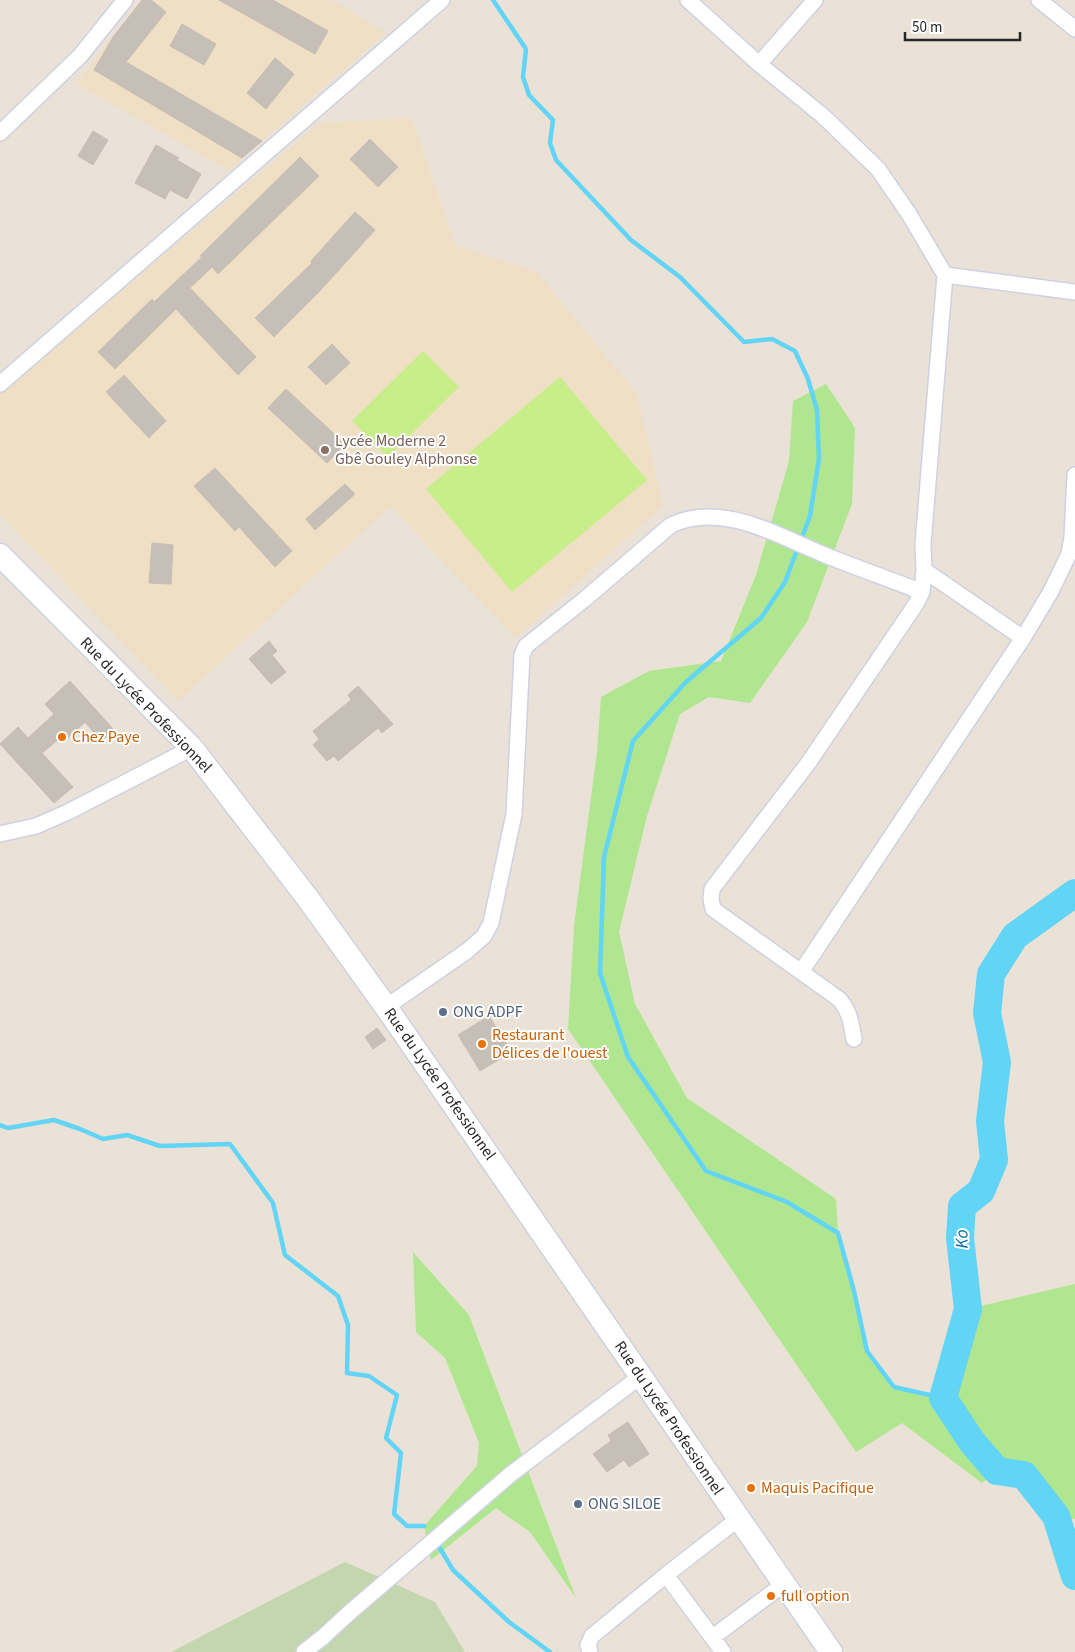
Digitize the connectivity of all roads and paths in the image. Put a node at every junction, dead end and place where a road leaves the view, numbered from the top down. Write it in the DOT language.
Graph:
graph roads {
  1 [pos="125,0"];
  2 [pos="442,0"];
  3 [pos="688,0"];
  4 [pos="815,0"];
  5 [pos="1039,0"];
  6 [pos="1075,29"];
  7 [pos="759,64"];
  8 [pos="0,133"];
  9 [pos="945,275"];
  10 [pos="1075,292"];
  11 [pos="0,384"];
  12 [pos="1075,475"];
  13 [pos="0,555"];
  14 [pos="924,570"];
  15 [pos="922,592"];
  16 [pos="1023,638"];
  17 [pos="192,748"];
  18 [pos="0,834"];
  19 [pos="801,972"];
  20 [pos="386,1007"];
  21 [pos="854,1039"];
  22 [pos="641,1376"];
  23 [pos="738,1519"];
  24 [pos="666,1575"];
  25 [pos="784,1584"];
  26 [pos="713,1637"];
  27 [pos="304,1652"];
  28 [pos="590,1652"];
  29 [pos="723,1652"];
  30 [pos="831,1652"];
  1 -- 8 [label="street"];
  2 -- 11 [label="street"];
  3 -- 7 [label="street"];
  4 -- 7 [label="street"];
  5 -- 6 [label="street"];
  7 -- 9 [label="street"];
  9 -- 10 [label="street"];
  9 -- 14 [label="street"];
  12 -- 16 [label="street"];
  13 -- 17 [label="main road, Rue du Lycée Professionnel"];
  14 -- 15 [label="street"];
  14 -- 16 [label="street"];
  15 -- 19 [label="street"];
  15 -- 20 [label="street"];
  16 -- 19 [label="street"];
  17 -- 18 [label="street"];
  17 -- 20 [label="main road, Rue du Lycée Professionnel"];
  19 -- 21 [label="street"];
  20 -- 22 [label="main road, Rue du Lycée Professionnel"];
  22 -- 23 [label="main road, Rue du Lycée Professionnel"];
  22 -- 27 [label="street"];
  23 -- 24 [label="street"];
  23 -- 25 [label="main road, Rue du Lycée Professionnel"];
  24 -- 26 [label="street"];
  24 -- 28 [label="street"];
  25 -- 26 [label="street"];
  25 -- 30 [label="main road, Rue du Lycée Professionnel"];
  26 -- 29 [label="street"];
}
